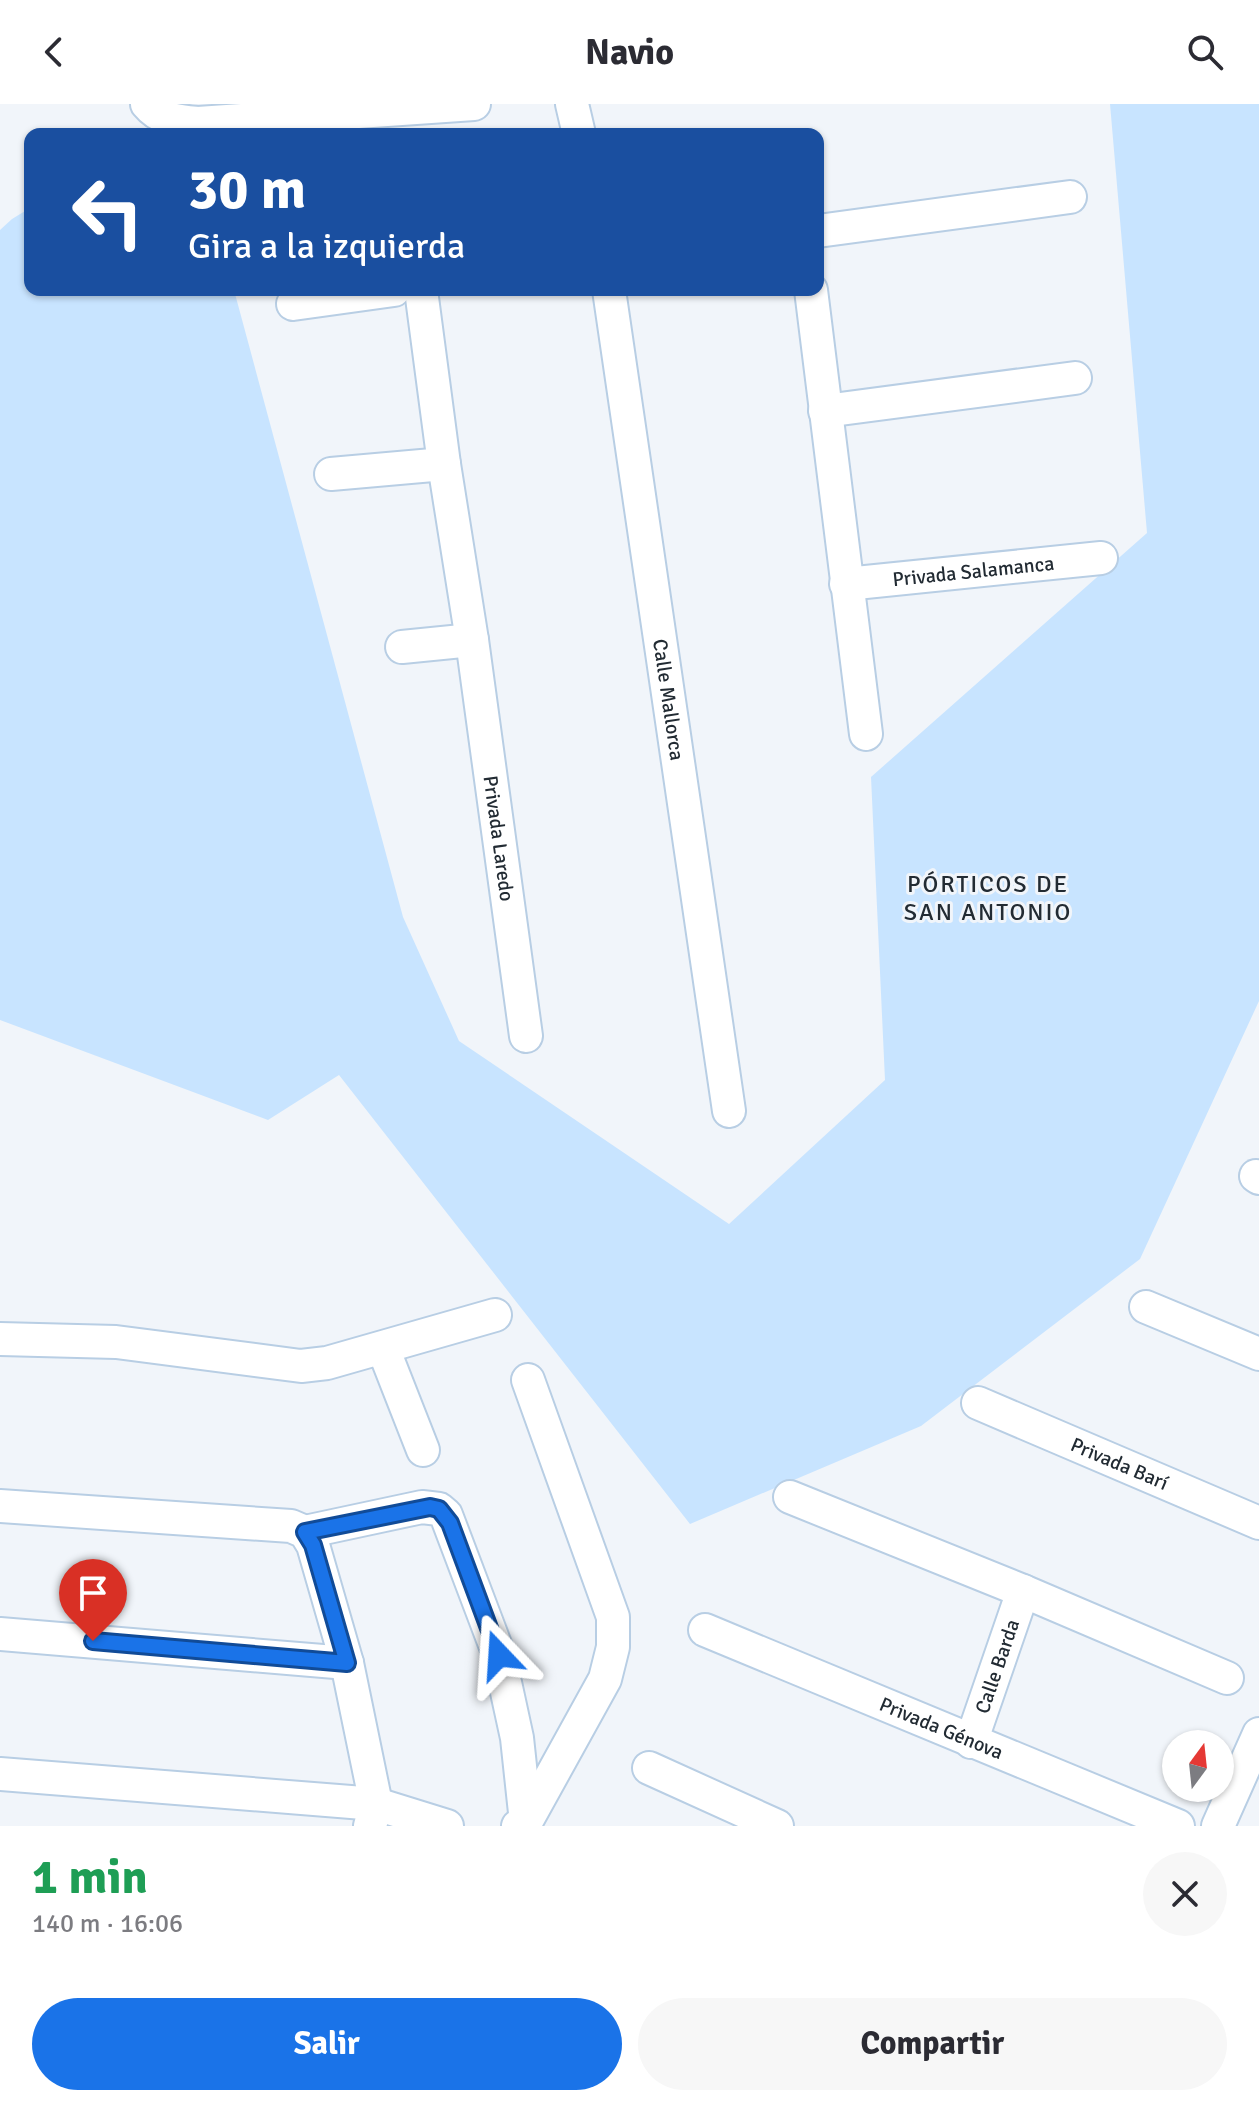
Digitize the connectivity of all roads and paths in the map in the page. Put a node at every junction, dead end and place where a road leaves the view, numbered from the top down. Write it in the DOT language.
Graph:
graph roads {
  1 [pos="147,104"];
  2 [pos="474,104"];
  3 [pos="572,104"];
  4 [pos="578,128"];
  5 [pos="1070,197"];
  6 [pos="824,230"];
  7 [pos="351,296"];
  8 [pos="422,296"];
  9 [pos="610,296"];
  10 [pos="812,296"];
  11 [pos="293,304"];
  12 [pos="1075,378"];
  13 [pos="825,411"];
  14 [pos="444,464"];
  15 [pos="331,474"];
  16 [pos="1101,558"];
  17 [pos="846,584"];
  18 [pos="472,640"];
  19 [pos="402,647"];
  20 [pos="866,734"];
  21 [pos="526,1036"];
  22 [pos="729,1111"];
  23 [pos="1146,1307"];
  24 [pos="495,1315"];
  25 [pos="0,1339"];
  26 [pos="383,1348"];
  27 [pos="1259,1354"];
  28 [pos="528,1380"];
  29 [pos="978,1403"];
  30 [pos="423,1450"];
  31 [pos="790,1497"];
  32 [pos="0,1506"];
  33 [pos="1259,1523"];
  34 [pos="305,1532"];
  35 [pos="1023,1591"];
  36 [pos="705,1630"];
  37 [pos="0,1634"];
  38 [pos="347,1663"];
  39 [pos="1227,1678"];
  40 [pos="1259,1734"];
  41 [pos="971,1742"];
  42 [pos="649,1768"];
  43 [pos="0,1774"];
  44 [pos="373,1815"];
  45 [pos="522,1824"];
  46 [pos="447,1826"];
  47 [pos="777,1826"];
  48 [pos="1178,1826"];
  49 [pos="1218,1826"];
  1 -- 2 [label="street"];
  3 -- 4 [label="street"];
  5 -- 6 [label="street"];
  7 -- 11 [label="street"];
  8 -- 14 [label="street, Privada Laredo"];
  9 -- 22 [label="street, Calle Mallorca"];
  10 -- 13 [label="street"];
  12 -- 13 [label="street"];
  13 -- 17 [label="street"];
  14 -- 15 [label="street"];
  14 -- 18 [label="street, Privada Laredo"];
  16 -- 17 [label="street, Privada Salamanca"];
  17 -- 20 [label="street"];
  18 -- 19 [label="street"];
  18 -- 21 [label="street, Privada Laredo"];
  23 -- 27 [label="street"];
  24 -- 26 [label="street"];
  25 -- 26 [label="street"];
  26 -- 30 [label="street"];
  28 -- 45 [label="street"];
  29 -- 33 [label="street, Privada Barí"];
  31 -- 35 [label="street"];
  32 -- 34 [label="street"];
  34 -- 38 [label="street"];
  34 -- 45 [label="street"];
  35 -- 39 [label="street"];
  35 -- 41 [label="street, Calle Barda"];
  36 -- 41 [label="street, Privada Génova"];
  37 -- 38 [label="street"];
  38 -- 44 [label="street"];
  40 -- 49 [label="street"];
  41 -- 48 [label="street, Privada Génova"];
  42 -- 47 [label="street"];
  43 -- 44 [label="street"];
  44 -- 46 [label="street"];
}
